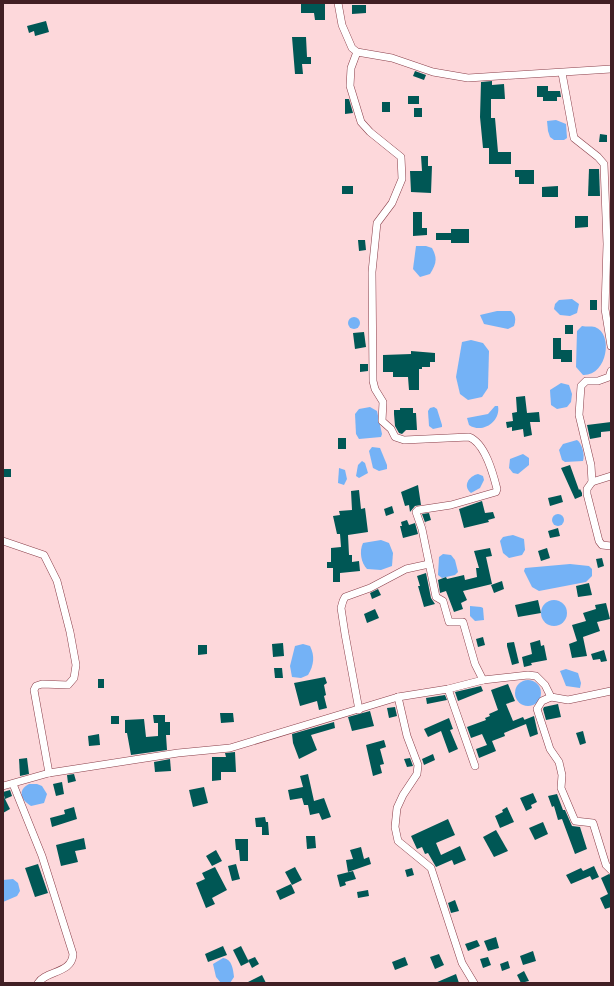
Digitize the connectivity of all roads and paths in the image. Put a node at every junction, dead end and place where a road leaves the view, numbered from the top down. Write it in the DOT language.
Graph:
graph roads {
  1 [pos="338,3"];
  2 [pos="357,52"];
  3 [pos="611,69"];
  4 [pos="562,73"];
  5 [pos="611,346"];
  6 [pos="611,371"];
  7 [pos="611,476"];
  8 [pos="592,482"];
  9 [pos="3,541"];
  10 [pos="611,546"];
  11 [pos="429,564"];
  12 [pos="483,680"];
  13 [pos="448,689"];
  14 [pos="611,690"];
  15 [pos="398,697"];
  16 [pos="550,697"];
  17 [pos="359,710"];
  18 [pos="475,766"];
  19 [pos="49,773"];
  20 [pos="13,784"];
  21 [pos="3,786"];
  22 [pos="611,870"];
  23 [pos="38,983"];
  24 [pos="474,983"];
  1 -- 2 [label="street"];
  2 -- 4 [label="street"];
  2 -- 11 [label="street"];
  3 -- 4 [label="street"];
  4 -- 5 [label="street"];
  6 -- 8 [label="street"];
  7 -- 8 [label="street"];
  8 -- 10 [label="street"];
  9 -- 19 [label="street"];
  11 -- 12 [label="street"];
  11 -- 17 [label="street"];
  12 -- 13 [label="street"];
  12 -- 16 [label="street"];
  13 -- 15 [label="street"];
  13 -- 18 [label="street"];
  14 -- 16 [label="street"];
  15 -- 17 [label="street"];
  15 -- 24 [label="street"];
  16 -- 22 [label="street"];
  17 -- 19 [label="street"];
  19 -- 20 [label="street"];
  20 -- 21 [label="street"];
  20 -- 23 [label="street"];
}
